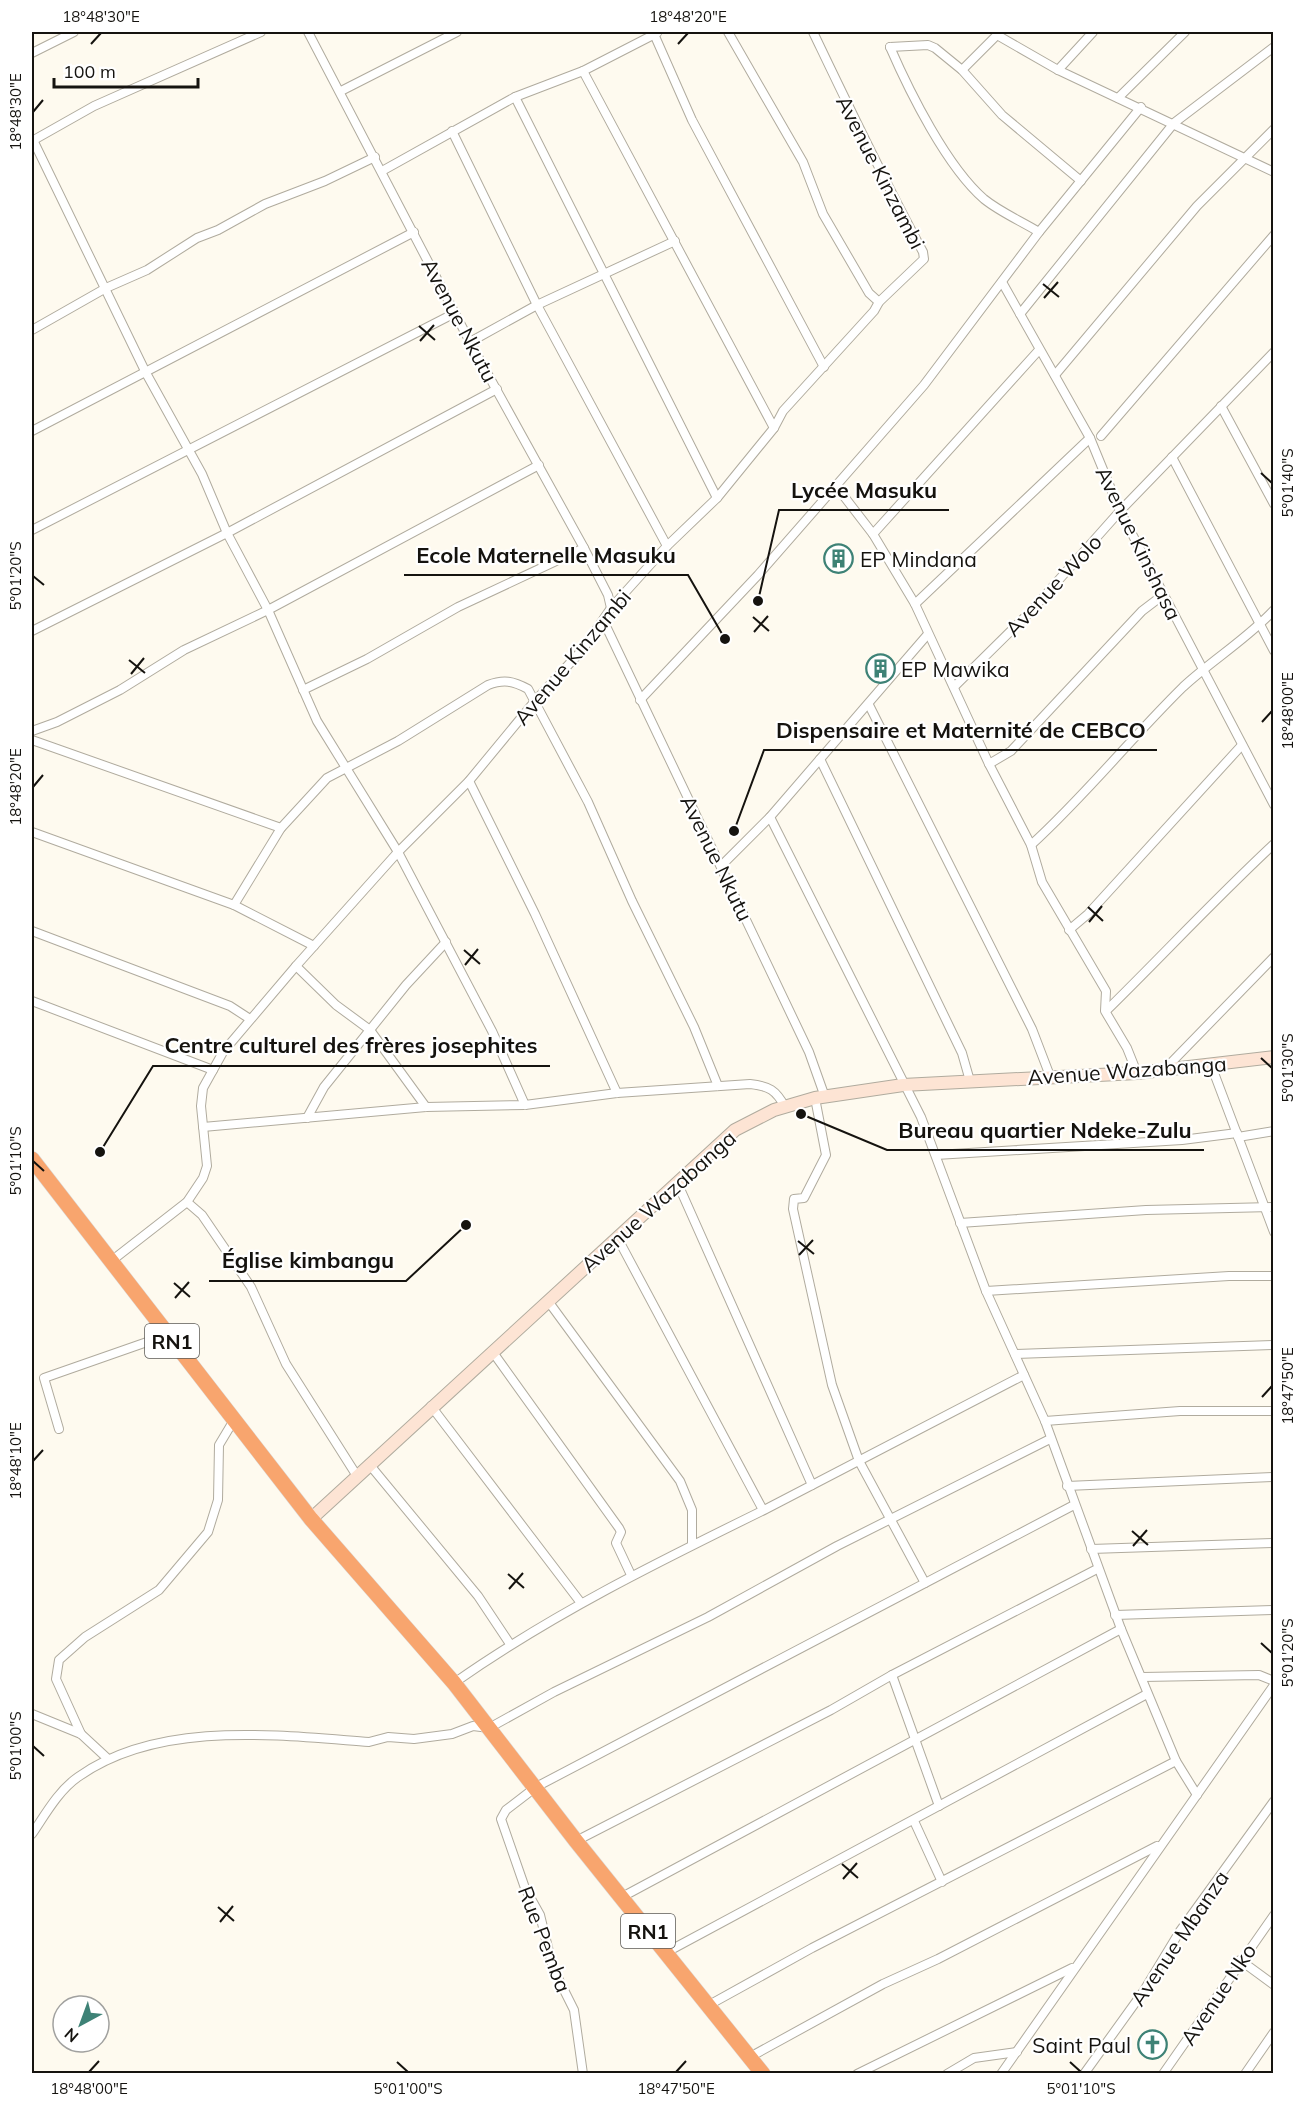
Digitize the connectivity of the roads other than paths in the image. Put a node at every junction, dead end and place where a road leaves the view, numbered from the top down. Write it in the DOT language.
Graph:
graph roads {
  1 [pos="74,32"];
  2 [pos="261,32"];
  3 [pos="308,32"];
  4 [pos="457,32"];
  5 [pos="728,32"];
  6 [pos="813,32"];
  7 [pos="1093,32"];
  8 [pos="1185,32"];
  9 [pos="656,33"];
  10 [pos="999,33"];
  11 [pos="1274,48"];
  12 [pos="32,53"];
  13 [pos="962,70"];
  14 [pos="1058,70"];
  15 [pos="583,71"];
  16 [pos="342,91"];
  17 [pos="515,97"];
  18 [pos="1118,98"];
  19 [pos="1141,107"];
  20 [pos="1174,123"];
  21 [pos="1274,129"];
  22 [pos="452,130"];
  23 [pos="32,141"];
  24 [pos="1244,156"];
  25 [pos="375,157"];
  26 [pos="382,171"];
  27 [pos="1274,172"];
  28 [pos="1081,181"];
  29 [pos="414,232"];
  30 [pos="1039,232"];
  31 [pos="1274,235"];
  32 [pos="675,241"];
  33 [pos="606,275"];
  34 [pos="1002,282"];
  35 [pos="106,288"];
  36 [pos="879,302"];
  37 [pos="537,305"];
  38 [pos="455,313"];
  39 [pos="1020,314"];
  40 [pos="32,330"];
  41 [pos="470,342"];
  42 [pos="1039,350"];
  43 [pos="1273,355"];
  44 [pos="824,366"];
  45 [pos="146,373"];
  46 [pos="1056,375"];
  47 [pos="497,389"];
  48 [pos="1221,406"];
  49 [pos="774,429"];
  50 [pos="32,431"];
  51 [pos="1101,436"];
  52 [pos="1090,438"];
  53 [pos="189,452"];
  54 [pos="1172,457"];
  55 [pos="539,465"];
  56 [pos="836,486"];
  57 [pos="717,498"];
  58 [pos="1274,504"];
  59 [pos="1120,512"];
  60 [pos="32,530"];
  61 [pos="227,533"];
  62 [pos="873,534"];
  63 [pos="667,546"];
  64 [pos="584,548"];
  65 [pos="1163,595"];
  66 [pos="915,604"];
  67 [pos="611,608"];
  68 [pos="268,610"];
  69 [pos="1274,610"];
  70 [pos="604,622"];
  71 [pos="1260,624"];
  72 [pos="32,631"];
  73 [pos="928,634"];
  74 [pos="1274,651"];
  75 [pos="1205,670"];
  76 [pos="954,687"];
  77 [pos="303,690"];
  78 [pos="640,700"];
  79 [pos="535,701"];
  80 [pos="868,705"];
  81 [pos="32,731"];
  82 [pos="32,740"];
  83 [pos="1242,745"];
  84 [pos="820,759"];
  85 [pos="989,764"];
  86 [pos="348,767"];
  87 [pos="468,781"];
  88 [pos="1274,805"];
  89 [pos="770,817"];
  90 [pos="281,828"];
  91 [pos="32,832"];
  92 [pos="1274,844"];
  93 [pos="1031,845"];
  94 [pos="398,852"];
  95 [pos="722,865"];
  96 [pos="234,906"];
  97 [pos="32,930"];
  98 [pos="1070,930"];
  99 [pos="446,942"];
  100 [pos="314,946"];
  101 [pos="1274,957"];
  102 [pos="296,966"];
  103 [pos="32,1001"];
  104 [pos="1105,1011"];
  105 [pos="250,1019"];
  106 [pos="370,1030"];
  107 [pos="1274,1057"];
  108 [pos="1211,1065"];
  109 [pos="1165,1069"];
  110 [pos="213,1070"];
  111 [pos="1137,1073"];
  112 [pos="1050,1076"];
  113 [pos="970,1081"];
  114 [pos="903,1085"];
  115 [pos="718,1086"];
  116 [pos="617,1092"];
  117 [pos="820,1097"];
  118 [pos="525,1105"];
  119 [pos="426,1107"];
  120 [pos="785,1107"];
  121 [pos="307,1118"];
  122 [pos="203,1126"];
  123 [pos="1274,1131"];
  124 [pos="1237,1135"];
  125 [pos="936,1155"];
  126 [pos="32,1159"];
  127 [pos="677,1182"];
  128 [pos="187,1202"];
  129 [pos="1269,1206"];
  130 [pos="960,1222"];
  131 [pos="1274,1232"];
  132 [pos="617,1237"];
  133 [pos="110,1262"];
  134 [pos="1274,1276"];
  135 [pos="986,1291"];
  136 [pos="548,1301"];
  137 [pos="167,1335"];
  138 [pos="1274,1346"];
  139 [pos="492,1351"];
  140 [pos="1015,1354"];
  141 [pos="1024,1375"];
  142 [pos="431,1406"];
  143 [pos="1274,1411"];
  144 [pos="234,1420"];
  145 [pos="1045,1421"];
  146 [pos="59,1429"];
  147 [pos="1050,1439"];
  148 [pos="859,1461"];
  149 [pos="369,1464"];
  150 [pos="357,1476"];
  151 [pos="1274,1477"];
  152 [pos="812,1485"];
  153 [pos="1067,1486"];
  154 [pos="1074,1505"];
  155 [pos="763,1510"];
  156 [pos="311,1520"];
  157 [pos="889,1520"];
  158 [pos="692,1544"];
  159 [pos="1274,1544"];
  160 [pos="1090,1548"];
  161 [pos="1097,1569"];
  162 [pos="631,1575"];
  163 [pos="925,1583"];
  164 [pos="581,1603"];
  165 [pos="1274,1610"];
  166 [pos="1115,1615"];
  167 [pos="1121,1629"];
  168 [pos="510,1644"];
  169 [pos="892,1675"];
  170 [pos="1142,1677"];
  171 [pos="453,1683"];
  172 [pos="1274,1683"];
  173 [pos="1147,1694"];
  174 [pos="32,1714"];
  175 [pos="489,1728"];
  176 [pos="81,1734"];
  177 [pos="916,1742"];
  178 [pos="108,1759"];
  179 [pos="1176,1761"];
  180 [pos="536,1787"];
  181 [pos="1197,1795"];
  182 [pos="1274,1801"];
  183 [pos="939,1806"];
  184 [pos="914,1821"];
  185 [pos="32,1834"];
  186 [pos="576,1841"];
  187 [pos="1160,1845"];
  188 [pos="942,1882"];
  189 [pos="622,1897"];
  190 [pos="1274,1915"];
  191 [pos="665,1953"];
  192 [pos="1240,1960"];
  193 [pos="1074,1967"];
  194 [pos="1274,1984"];
  195 [pos="709,2005"];
  196 [pos="1274,2032"];
  197 [pos="1017,2052"];
  198 [pos="750,2057"];
  199 [pos="583,2073"];
  200 [pos="763,2073"];
  201 [pos="857,2073"];
  202 [pos="947,2073"];
  203 [pos="1001,2073"];
  204 [pos="1084,2073"];
  205 [pos="1163,2073"];
  206 [pos="1245,2073"];
  1 -- 12 [label="street"];
  2 -- 23 [label="street"];
  3 -- 16 [label="street, Avenue Nkutu"];
  4 -- 16 [label="street"];
  5 -- 36 [label="street"];
  6 -- 36 [label="street, Avenue Kinzambi"];
  7 -- 14 [label="street"];
  8 -- 18 [label="street"];
  9 -- 15 [label="street"];
  9 -- 44 [label="street"];
  10 -- 13 [label="street"];
  10 -- 14 [label="street"];
  11 -- 20 [label="street"];
  13 -- 28 [label="street"];
  13 -- 30 [label="street"];
  14 -- 18 [label="street"];
  15 -- 17 [label="street"];
  15 -- 32 [label="street"];
  16 -- 25 [label="street, Avenue Nkutu"];
  17 -- 22 [label="street"];
  17 -- 33 [label="street"];
  18 -- 19 [label="street"];
  19 -- 20 [label="street"];
  19 -- 28 [label="street"];
  20 -- 24 [label="street"];
  20 -- 39 [label="street"];
  21 -- 24 [label="street"];
  22 -- 26 [label="street"];
  22 -- 37 [label="street"];
  23 -- 35 [label="street"];
  24 -- 27 [label="street"];
  24 -- 46 [label="street"];
  25 -- 26 [label="street, Avenue Nkutu"];
  25 -- 35 [label="street"];
  26 -- 29 [label="street, Avenue Nkutu"];
  28 -- 30 [label="street"];
  29 -- 38 [label="street, Avenue Nkutu"];
  29 -- 45 [label="street"];
  30 -- 34 [label="street"];
  31 -- 51 [label="street"];
  32 -- 33 [label="street"];
  32 -- 49 [label="street"];
  33 -- 37 [label="street"];
  33 -- 57 [label="street"];
  34 -- 39 [label="street, Avenue Kinshasa"];
  34 -- 56 [label="street"];
  35 -- 40 [label="street"];
  35 -- 45 [label="street"];
  36 -- 44 [label="street, Avenue Kinzambi"];
  37 -- 41 [label="street"];
  37 -- 63 [label="street"];
  38 -- 41 [label="street, Avenue Nkutu"];
  38 -- 53 [label="street"];
  39 -- 42 [label="street, Avenue Kinshasa"];
  41 -- 47 [label="street, Avenue Nkutu"];
  42 -- 46 [label="street, Avenue Kinshasa"];
  42 -- 62 [label="street"];
  43 -- 48 [label="street, Avenue Wolo"];
  44 -- 49 [label="street, Avenue Kinzambi"];
  45 -- 50 [label="street"];
  45 -- 53 [label="street"];
  46 -- 52 [label="street, Avenue Kinshasa"];
  47 -- 55 [label="street, Avenue Nkutu"];
  47 -- 61 [label="street"];
  48 -- 54 [label="street, Avenue Wolo"];
  48 -- 58 [label="street"];
  49 -- 57 [label="street, Avenue Kinzambi"];
  52 -- 59 [label="street, Avenue Kinshasa"];
  52 -- 66 [label="street"];
  53 -- 60 [label="street"];
  53 -- 61 [label="street"];
  54 -- 59 [label="street, Avenue Wolo"];
  54 -- 71 [label="street"];
  55 -- 64 [label="street, Avenue Nkutu"];
  55 -- 68 [label="street"];
  56 -- 62 [label="street"];
  56 -- 78 [label="street"];
  57 -- 63 [label="street, Avenue Kinzambi"];
  59 -- 65 [label="street, Avenue Kinshasa"];
  59 -- 76 [label="street, Avenue Wolo"];
  61 -- 68 [label="street"];
  61 -- 72 [label="street"];
  62 -- 66 [label="street"];
  63 -- 67 [label="street, Avenue Kinzambi"];
  64 -- 67 [label="street, Avenue Nkutu"];
  64 -- 77 [label="street"];
  65 -- 75 [label="street, Avenue Kinshasa"];
  65 -- 85 [label="street"];
  66 -- 73 [label="street"];
  67 -- 70 [label="street, Avenue Kinzambi"];
  68 -- 77 [label="street"];
  68 -- 81 [label="street"];
  69 -- 71 [label="street"];
  70 -- 78 [label="street, Avenue Nkutu"];
  70 -- 79 [label="street, Avenue Kinzambi"];
  71 -- 74 [label="street"];
  71 -- 75 [label="street"];
  73 -- 76 [label="street"];
  73 -- 80 [label="street"];
  75 -- 83 [label="street, Avenue Kinshasa"];
  75 -- 93 [label="street"];
  76 -- 85 [label="street"];
  77 -- 86 [label="street"];
  78 -- 95 [label="street, Avenue Nkutu"];
  79 -- 86 [label="street"];
  79 -- 87 [label="street, Avenue Kinzambi"];
  79 -- 115 [label="street"];
  80 -- 84 [label="street"];
  80 -- 112 [label="street"];
  82 -- 90 [label="street"];
  83 -- 88 [label="street, Avenue Kinshasa"];
  83 -- 98 [label="street"];
  84 -- 89 [label="street"];
  84 -- 113 [label="street"];
  85 -- 93 [label="street"];
  86 -- 90 [label="street"];
  86 -- 94 [label="street"];
  87 -- 94 [label="street, Avenue Kinzambi"];
  87 -- 116 [label="street"];
  89 -- 95 [label="street"];
  89 -- 114 [label="street"];
  90 -- 96 [label="street"];
  91 -- 96 [label="street"];
  92 -- 104 [label="street"];
  93 -- 98 [label="street"];
  94 -- 99 [label="street"];
  94 -- 100 [label="street, Avenue Kinzambi"];
  95 -- 117 [label="street, Avenue Nkutu"];
  96 -- 100 [label="street"];
  97 -- 105 [label="street"];
  98 -- 104 [label="street"];
  99 -- 106 [label="street"];
  99 -- 118 [label="street"];
  100 -- 102 [label="street, Avenue Kinzambi"];
  101 -- 109 [label="street"];
  102 -- 105 [label="street, Avenue Kinzambi"];
  102 -- 106 [label="street"];
  103 -- 110 [label="street"];
  104 -- 111 [label="street"];
  105 -- 110 [label="street, Avenue Kinzambi"];
  106 -- 119 [label="street"];
  106 -- 121 [label="street"];
  107 -- 108 [label="main road, Avenue Wazabanga"];
  108 -- 109 [label="main road, Avenue Wazabanga"];
  108 -- 124 [label="street"];
  109 -- 111 [label="main road, Avenue Wazabanga"];
  110 -- 122 [label="street, Avenue Kinzambi"];
  111 -- 112 [label="main road, Avenue Wazabanga"];
  112 -- 113 [label="main road, Avenue Wazabanga"];
  113 -- 114 [label="main road, Avenue Wazabanga"];
  114 -- 117 [label="main road, Avenue Wazabanga"];
  114 -- 125 [label="street"];
  115 -- 116 [label="street"];
  115 -- 120 [label="street"];
  116 -- 118 [label="street"];
  117 -- 120 [label="main road, Avenue Wazabanga"];
  117 -- 148 [label="street, Avenue Nkutu"];
  118 -- 119 [label="street"];
  119 -- 121 [label="street"];
  120 -- 127 [label="main road, Avenue Wazabanga"];
  121 -- 122 [label="street"];
  122 -- 128 [label="street, Avenue Kinzambi"];
  123 -- 124 [label="street"];
  124 -- 125 [label="street"];
  124 -- 129 [label="street"];
  125 -- 130 [label="street"];
  126 -- 133 [label="highway, RN1"];
  127 -- 132 [label="main road, Avenue Wazabanga"];
  127 -- 152 [label="street"];
  128 -- 133 [label="street, Avenue Kinzambi"];
  128 -- 150 [label="street"];
  129 -- 130 [label="street"];
  129 -- 131 [label="street"];
  130 -- 135 [label="street"];
  132 -- 136 [label="main road, Avenue Wazabanga"];
  132 -- 155 [label="street"];
  133 -- 137 [label="highway, RN1"];
  134 -- 135 [label="street"];
  135 -- 140 [label="street"];
  136 -- 139 [label="main road, Avenue Wazabanga"];
  136 -- 158 [label="street"];
  137 -- 144 [label="highway, RN1"];
  137 -- 146 [label="street"];
  138 -- 140 [label="street"];
  139 -- 142 [label="main road, Avenue Wazabanga"];
  139 -- 162 [label="street"];
  140 -- 141 [label="street"];
  141 -- 145 [label="street"];
  141 -- 148 [label="street"];
  142 -- 149 [label="main road, Avenue Wazabanga"];
  142 -- 164 [label="street"];
  143 -- 145 [label="street"];
  144 -- 156 [label="highway, RN1"];
  144 -- 176 [label="street"];
  145 -- 147 [label="street"];
  147 -- 153 [label="street"];
  147 -- 157 [label="street"];
  148 -- 152 [label="street"];
  148 -- 157 [label="street, Avenue Nkutu"];
  149 -- 150 [label="main road, Avenue Wazabanga"];
  149 -- 168 [label="street"];
  150 -- 156 [label="main road, Avenue Wazabanga"];
  151 -- 153 [label="street"];
  152 -- 155 [label="street"];
  153 -- 154 [label="street"];
  154 -- 160 [label="street"];
  154 -- 163 [label="street"];
  155 -- 158 [label="street"];
  156 -- 171 [label="highway, RN1"];
  157 -- 163 [label="street, Avenue Nkutu"];
  157 -- 175 [label="street"];
  158 -- 162 [label="street"];
  159 -- 160 [label="street"];
  160 -- 161 [label="street"];
  161 -- 166 [label="street"];
  161 -- 169 [label="street"];
  162 -- 164 [label="street"];
  163 -- 180 [label="street"];
  164 -- 168 [label="street"];
  165 -- 166 [label="street"];
  166 -- 167 [label="street"];
  167 -- 170 [label="street"];
  167 -- 177 [label="street"];
  168 -- 171 [label="street"];
  169 -- 177 [label="street"];
  169 -- 186 [label="street"];
  170 -- 172 [label="street"];
  170 -- 173 [label="street"];
  171 -- 175 [label="highway, RN1"];
  172 -- 181 [label="street"];
  173 -- 179 [label="street"];
  173 -- 183 [label="street"];
  174 -- 176 [label="street"];
  175 -- 178 [label="street"];
  175 -- 180 [label="highway, RN1"];
  176 -- 178 [label="street"];
  177 -- 183 [label="street"];
  177 -- 189 [label="street"];
  178 -- 185 [label="street"];
  179 -- 181 [label="street"];
  179 -- 188 [label="street"];
  180 -- 186 [label="highway, RN1"];
  180 -- 199 [label="street, Rue Pemba"];
  181 -- 187 [label="street"];
  182 -- 204 [label="street, Avenue Mbanza"];
  183 -- 184 [label="street"];
  184 -- 188 [label="street"];
  184 -- 191 [label="street"];
  186 -- 189 [label="highway, RN1"];
  187 -- 193 [label="street"];
  187 -- 198 [label="street"];
  188 -- 195 [label="street"];
  189 -- 191 [label="highway, RN1"];
  190 -- 192 [label="street, Avenue Nko"];
  191 -- 195 [label="highway, RN1"];
  192 -- 194 [label="street"];
  192 -- 205 [label="street, Avenue Nko"];
  193 -- 197 [label="street"];
  193 -- 201 [label="street"];
  195 -- 198 [label="highway, RN1"];
  196 -- 206 [label="street"];
  197 -- 202 [label="street"];
  197 -- 203 [label="street"];
  198 -- 200 [label="highway, RN1"];
}
